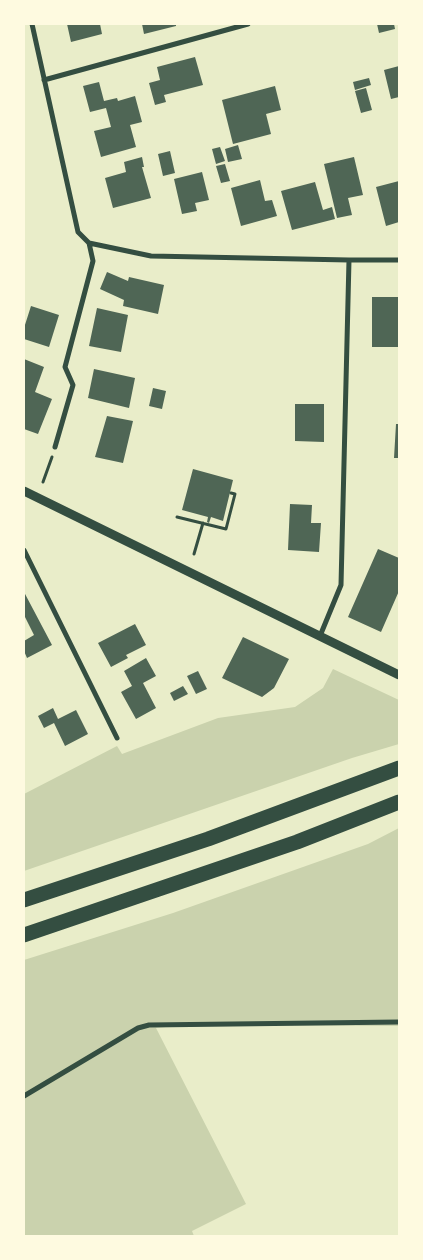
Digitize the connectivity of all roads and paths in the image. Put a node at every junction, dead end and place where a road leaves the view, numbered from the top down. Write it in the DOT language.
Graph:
graph roads {
  1 [pos="32,24"];
  2 [pos="248,24"];
  3 [pos="44,80"];
  4 [pos="90,243"];
  5 [pos="349,260"];
  6 [pos="399,260"];
  7 [pos="55,447"];
  8 [pos="43,482"];
  9 [pos="24,491"];
  10 [pos="231,493"];
  11 [pos="177,517"];
  12 [pos="203,523"];
  13 [pos="24,550"];
  14 [pos="194,554"];
  15 [pos="320,636"];
  16 [pos="399,675"];
  17 [pos="117,738"];
  18 [pos="399,768"];
  19 [pos="399,802"];
  20 [pos="24,900"];
  21 [pos="24,935"];
  22 [pos="399,1022"];
  23 [pos="24,1096"];
  1 -- 3 [label="street"];
  2 -- 3 [label="street"];
  3 -- 4 [label="street"];
  4 -- 5 [label="street"];
  4 -- 7 [label="street"];
  5 -- 6 [label="street"];
  5 -- 15 [label="street"];
  7 -- 8 [label="path"];
  9 -- 15 [label="street"];
  10 -- 12 [label="path"];
  11 -- 12 [label="path"];
  12 -- 14 [label="path"];
  13 -- 17 [label="street"];
  15 -- 16 [label="street"];
  18 -- 20 [label="highway"];
  19 -- 21 [label="highway"];
  22 -- 23 [label="street"];
}
